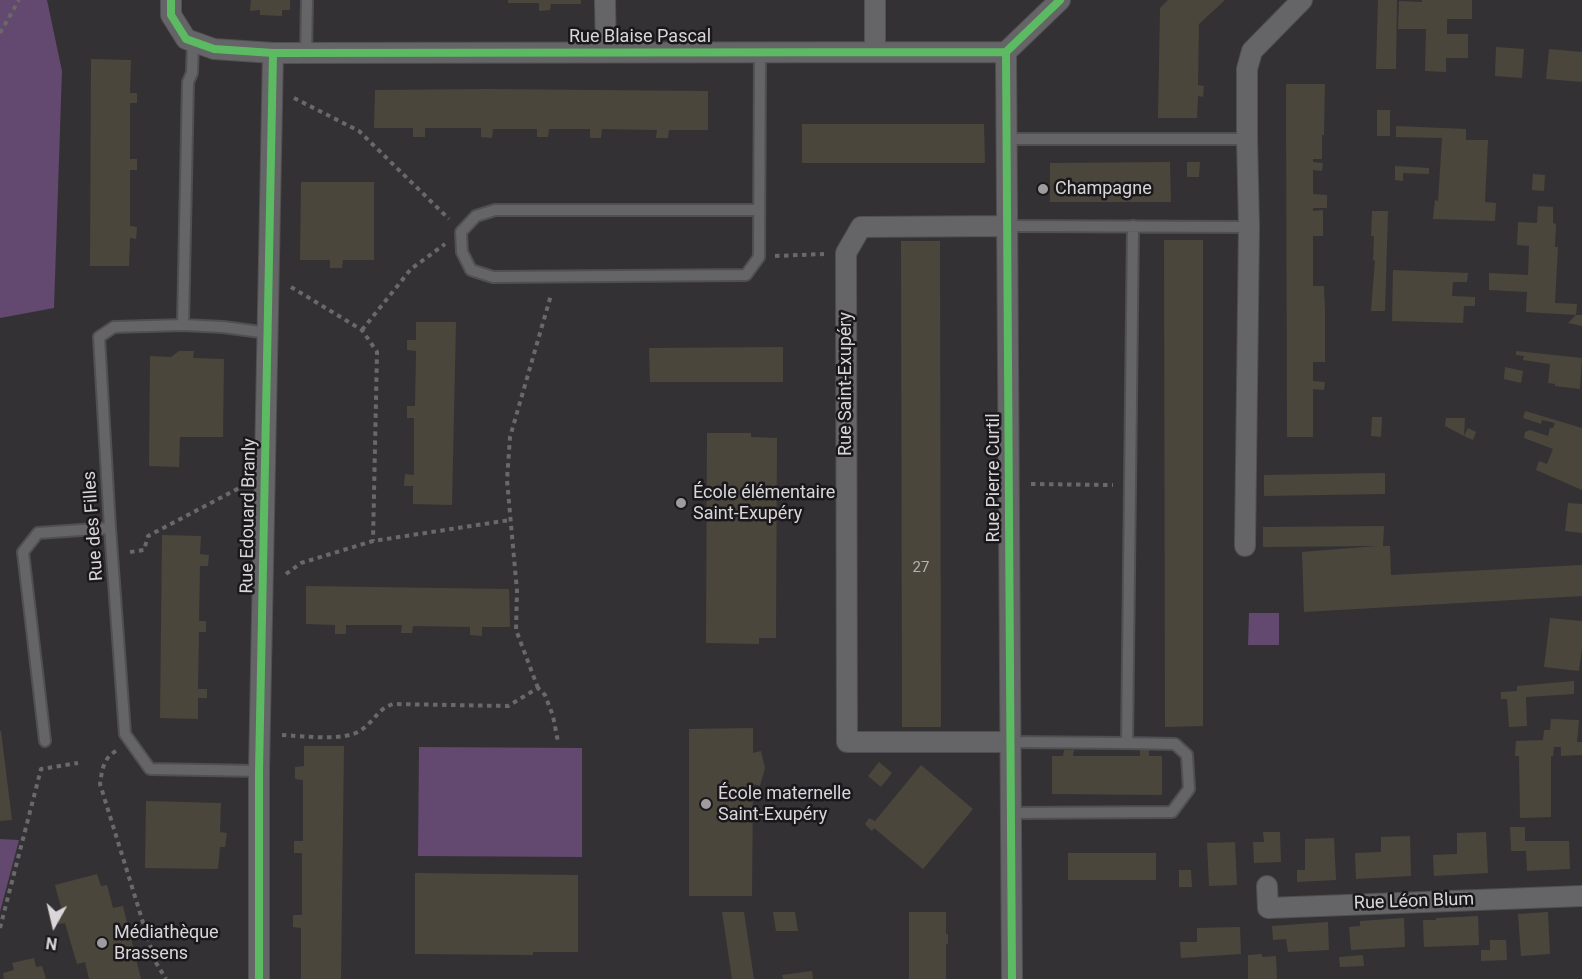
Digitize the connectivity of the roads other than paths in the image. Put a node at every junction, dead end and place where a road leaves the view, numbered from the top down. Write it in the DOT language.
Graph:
graph roads {
  1 [pos="171,0"];
  2 [pos="307,0"];
  3 [pos="605,0"];
  4 [pos="875,0"];
  5 [pos="1060,0"];
  6 [pos="1302,0"];
  7 [pos="193,41"];
  8 [pos="606,52"];
  9 [pos="760,52"];
  10 [pos="875,52"];
  11 [pos="1006,52"];
  12 [pos="273,53"];
  13 [pos="306,53"];
  14 [pos="1007,139"];
  15 [pos="1247,139"];
  16 [pos="759,210"];
  17 [pos="1006,226"];
  18 [pos="1133,226"];
  19 [pos="1249,227"];
  20 [pos="183,325"];
  21 [pos="268,333"];
  22 [pos="110,528"];
  23 [pos="1245,546"];
  24 [pos="45,741"];
  25 [pos="1011,742"];
  26 [pos="1127,743"];
  27 [pos="259,771"];
  28 [pos="1011,813"];
  29 [pos="1267,886"];
  30 [pos="1582,896"];
  31 [pos="259,979"];
  32 [pos="1012,979"];
  1 -- 7 [label="street"];
  2 -- 13 [label="lane"];
  3 -- 8 [label="street"];
  4 -- 10 [label="street"];
  5 -- 11 [label="street"];
  6 -- 15 [label="street"];
  7 -- 12 [label="street, Rue Blaise Pascal"];
  7 -- 20 [label="lane"];
  8 -- 9 [label="street, Rue Blaise Pascal"];
  8 -- 13 [label="street, Rue Blaise Pascal"];
  9 -- 10 [label="street, Rue Blaise Pascal"];
  9 -- 16 [label="lane"];
  10 -- 11 [label="street, Rue Blaise Pascal"];
  11 -- 14 [label="street, Rue Pierre Curtil"];
  12 -- 13 [label="street, Rue Blaise Pascal"];
  12 -- 21 [label="street, Rue Edouard Branly"];
  14 -- 15 [label="lane"];
  14 -- 17 [label="street, Rue Pierre Curtil"];
  15 -- 19 [label="street"];
  16 -- 16 [label="lane"];
  17 -- 18 [label="lane"];
  17 -- 25 [label="street, Rue Pierre Curtil"];
  17 -- 25 [label="street, Rue Saint-Exupéry"];
  18 -- 19 [label="lane"];
  18 -- 26 [label="lane"];
  19 -- 23 [label="street"];
  20 -- 21 [label="lane, Rue des Filles"];
  20 -- 22 [label="lane, Rue des Filles"];
  21 -- 27 [label="street, Rue Edouard Branly"];
  22 -- 24 [label="lane"];
  22 -- 27 [label="lane, Rue des Filles"];
  25 -- 26 [label="lane"];
  25 -- 28 [label="street, Rue Pierre Curtil"];
  26 -- 28 [label="lane"];
  27 -- 31 [label="street, Rue Edouard Branly"];
  28 -- 32 [label="street, Rue Pierre Curtil"];
  29 -- 30 [label="street, Rue Léon Blum"];
}
